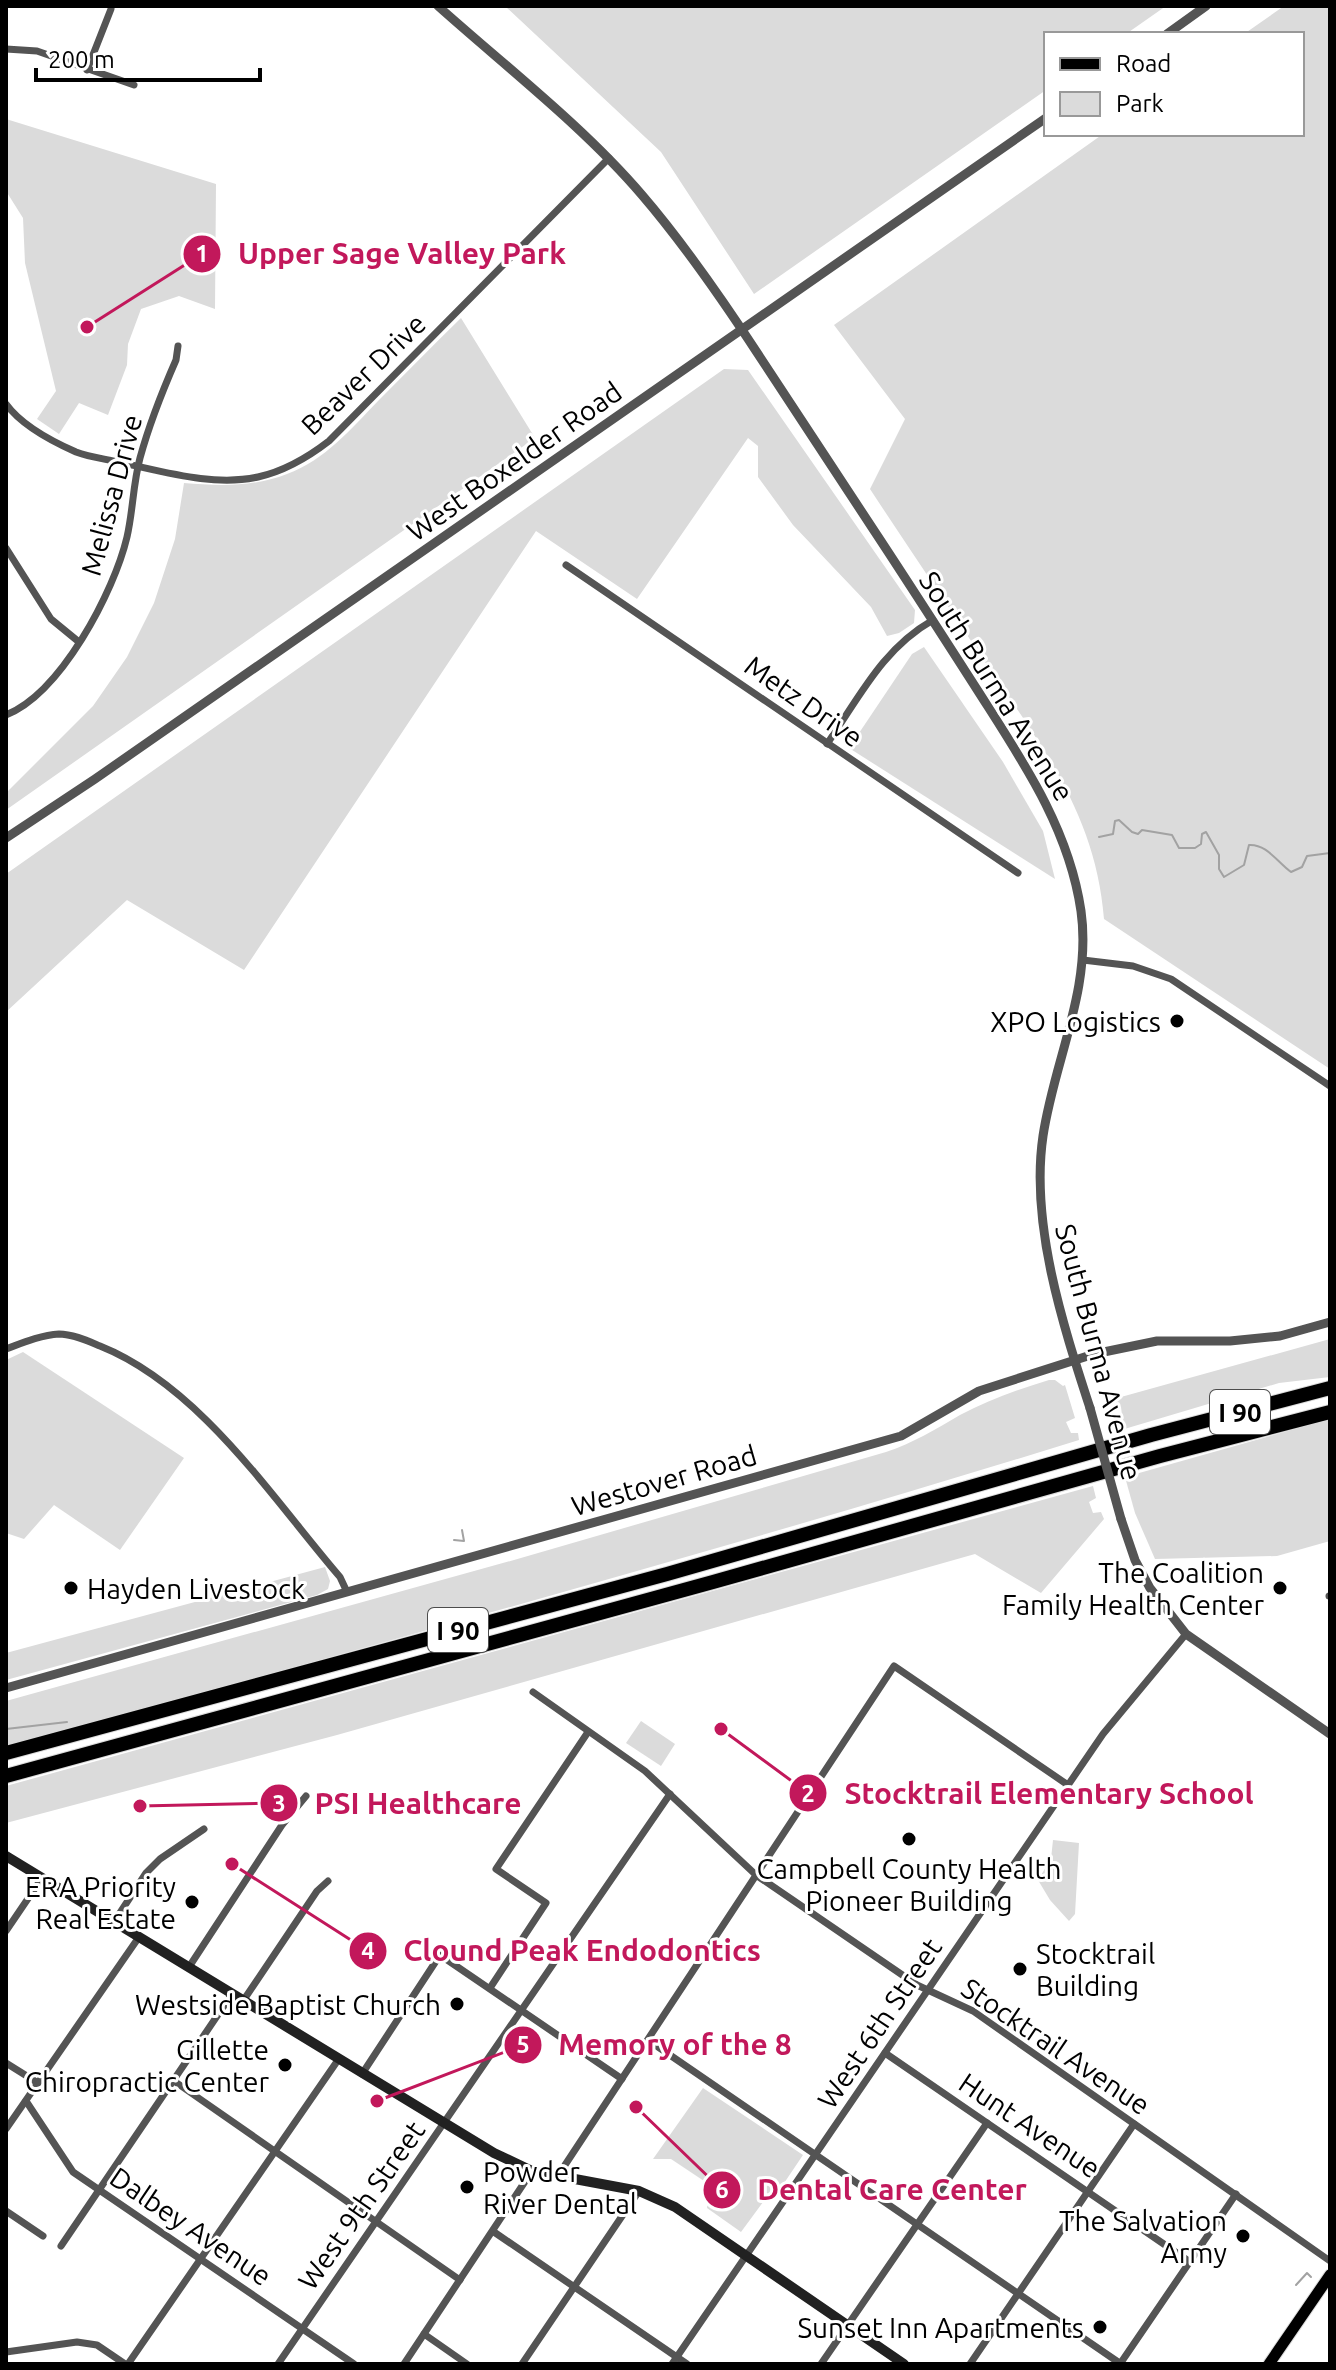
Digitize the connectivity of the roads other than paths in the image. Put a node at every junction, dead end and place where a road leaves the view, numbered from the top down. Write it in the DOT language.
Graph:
graph roads {
  1 [pos="438,6"];
  2 [pos="1206,6"];
  3 [pos="111,9"];
  4 [pos="1170,32"];
  5 [pos="6,49"];
  6 [pos="87,70"];
  7 [pos="134,85"];
  8 [pos="1044,119"];
  9 [pos="609,158"];
  10 [pos="741,328"];
  11 [pos="178,346"];
  12 [pos="6,404"];
  13 [pos="13,414"];
  14 [pos="6,422"];
  15 [pos="138,466"];
  16 [pos="6,548"];
  17 [pos="566,565"];
  18 [pos="933,620"];
  19 [pos="79,642"];
  20 [pos="6,715"];
  21 [pos="827,744"];
  22 [pos="6,838"];
  23 [pos="1018,873"];
  24 [pos="1083,960"];
  25 [pos="1330,1086"];
  26 [pos="1330,1322"];
  27 [pos="6,1349"];
  28 [pos="1075,1359"];
  29 [pos="1330,1388"];
  30 [pos="1330,1412"];
  31 [pos="347,1592"];
  32 [pos="1186,1634"];
  33 [pos="6,1688"];
  34 [pos="533,1692"];
  35 [pos="588,1732"];
  36 [pos="1330,1734"];
  37 [pos="6,1753"];
  38 [pos="6,1776"];
  39 [pos="1068,1785"];
  40 [pos="670,1794"];
  41 [pos="306,1796"];
  42 [pos="204,1829"];
  43 [pos="6,1856"];
  44 [pos="756,1875"];
  45 [pos="42,1878"];
  46 [pos="328,1881"];
  47 [pos="114,1922"];
  48 [pos="6,1931"];
  49 [pos="139,1937"];
  50 [pos="189,1967"];
  51 [pos="490,1988"];
  52 [pos="928,1990"];
  53 [pos="232,1994"];
  54 [pos="243,2001"];
  55 [pos="522,2010"];
  56 [pos="648,2040"];
  57 [pos="885,2053"];
  58 [pos="338,2060"];
  59 [pos="6,2063"];
  60 [pos="362,2074"];
  61 [pos="622,2079"];
  62 [pos="174,2081"];
  63 [pos="38,2083"];
  64 [pos="26,2101"];
  65 [pos="987,2123"];
  66 [pos="444,2124"];
  67 [pos="1134,2124"];
  68 [pos="6,2129"];
  69 [pos="274,2152"];
  70 [pos="815,2154"];
  71 [pos="532,2171"];
  72 [pos="560,2177"];
  73 [pos="99,2189"];
  74 [pos="639,2191"];
  75 [pos="1088,2192"];
  76 [pos="1236,2194"];
  77 [pos="6,2211"];
  78 [pos="376,2222"];
  79 [pos="917,2224"];
  80 [pos="494,2232"];
  81 [pos="43,2236"];
  82 [pos="61,2246"];
  83 [pos="745,2255"];
  84 [pos="200,2259"];
  85 [pos="1330,2261"];
  86 [pos="1190,2262"];
  87 [pos="1330,2275"];
  88 [pos="460,2280"];
  89 [pos="575,2287"];
  90 [pos="1019,2293"];
  91 [pos="848,2325"];
  92 [pos="302,2328"];
  93 [pos="424,2334"];
  94 [pos="6,2352"];
  95 [pos="674,2360"];
  96 [pos="127,2364"];
  97 [pos="278,2364"];
  98 [pos="354,2364"];
  99 [pos="404,2364"];
  100 [pos="467,2364"];
  101 [pos="522,2364"];
  102 [pos="687,2364"];
  103 [pos="821,2364"];
  104 [pos="904,2364"];
  105 [pos="970,2364"];
  106 [pos="1121,2364"];
  107 [pos="1269,2364"];
  1 -- 9 [label="street, South Burma Avenue"];
  2 -- 4 [label="street"];
  3 -- 6 [label="street"];
  5 -- 6 [label="street"];
  6 -- 7 [label="street"];
  8 -- 10 [label="street, West Boxelder Road"];
  9 -- 10 [label="street, South Burma Avenue"];
  9 -- 15 [label="street, Beaver Drive"];
  10 -- 18 [label="street, South Burma Avenue"];
  10 -- 22 [label="street, West Boxelder Road"];
  11 -- 15 [label="street, Melissa Drive"];
  12 -- 13 [label="street, Beaver Drive"];
  13 -- 14 [label="street"];
  13 -- 15 [label="street, Beaver Drive"];
  15 -- 19 [label="street, Melissa Drive"];
  16 -- 19 [label="street"];
  17 -- 21 [label="street, Metz Drive"];
  18 -- 21 [label="street"];
  18 -- 24 [label="street, South Burma Avenue"];
  19 -- 20 [label="street, Melissa Drive"];
  21 -- 23 [label="street, Metz Drive"];
  24 -- 25 [label="street"];
  24 -- 28 [label="street, South Burma Avenue"];
  26 -- 28 [label="street, Westover Road"];
  27 -- 31 [label="street"];
  28 -- 31 [label="street, Westover Road"];
  28 -- 32 [label="street, South Burma Avenue, bridge"];
  29 -- 37 [label="highway, I 90"];
  30 -- 38 [label="highway, I 90"];
  31 -- 33 [label="street, Westover Road"];
  32 -- 36 [label="street, South Burma Avenue"];
  32 -- 39 [label="street, West 6th Street"];
  34 -- 35 [label="street, Stocktrail Avenue"];
  35 -- 40 [label="street, Stocktrail Avenue"];
  35 -- 51 [label="street"];
  39 -- 44 [label="street"];
  39 -- 52 [label="street, West 6th Street"];
  40 -- 44 [label="street, Stocktrail Avenue"];
  40 -- 55 [label="street, West 9th Street"];
  41 -- 50 [label="street"];
  42 -- 47 [label="street"];
  43 -- 45 [label="main road"];
  44 -- 52 [label="street, Stocktrail Avenue"];
  44 -- 56 [label="street"];
  45 -- 47 [label="main road"];
  45 -- 48 [label="street"];
  46 -- 54 [label="street"];
  47 -- 49 [label="main road"];
  49 -- 50 [label="main road"];
  49 -- 63 [label="street"];
  50 -- 53 [label="main road"];
  51 -- 55 [label="street"];
  51 -- 60 [label="street"];
  52 -- 57 [label="street, West 6th Street"];
  52 -- 67 [label="street, Stocktrail Avenue"];
  53 -- 54 [label="main road"];
  53 -- 62 [label="street"];
  54 -- 58 [label="main road"];
  55 -- 61 [label="street"];
  55 -- 66 [label="street, West 9th Street"];
  56 -- 61 [label="street"];
  56 -- 70 [label="street"];
  57 -- 65 [label="street, Hunt Avenue"];
  57 -- 70 [label="street, West 6th Street"];
  58 -- 60 [label="main road"];
  58 -- 69 [label="street"];
  59 -- 63 [label="street"];
  60 -- 66 [label="main road"];
  61 -- 72 [label="street"];
  62 -- 69 [label="street"];
  62 -- 73 [label="street"];
  63 -- 64 [label="street"];
  64 -- 68 [label="street"];
  64 -- 73 [label="street, Dalbey Avenue"];
  65 -- 75 [label="street, Hunt Avenue"];
  65 -- 79 [label="street"];
  66 -- 71 [label="main road"];
  66 -- 78 [label="street, West 9th Street"];
  67 -- 75 [label="street"];
  67 -- 76 [label="street, Stocktrail Avenue"];
  69 -- 78 [label="street"];
  69 -- 84 [label="street"];
  70 -- 79 [label="street"];
  70 -- 83 [label="street, West 6th Street"];
  71 -- 72 [label="main road"];
  71 -- 80 [label="street"];
  72 -- 74 [label="main road"];
  73 -- 82 [label="street"];
  73 -- 84 [label="street, Dalbey Avenue"];
  74 -- 83 [label="main road"];
  74 -- 89 [label="street"];
  75 -- 86 [label="street, Hunt Avenue"];
  75 -- 90 [label="street"];
  76 -- 85 [label="street, Stocktrail Avenue"];
  76 -- 86 [label="street"];
  77 -- 81 [label="street"];
  78 -- 88 [label="street"];
  78 -- 92 [label="street, West 9th Street"];
  79 -- 90 [label="street"];
  79 -- 91 [label="street"];
  80 -- 88 [label="street"];
  80 -- 89 [label="street"];
  83 -- 91 [label="main road"];
  83 -- 95 [label="street, West 6th Street"];
  84 -- 92 [label="street, Dalbey Avenue"];
  84 -- 96 [label="street"];
  86 -- 106 [label="street"];
  87 -- 107 [label="main road"];
  88 -- 93 [label="street"];
  89 -- 95 [label="street"];
  89 -- 101 [label="street"];
  90 -- 105 [label="street"];
  90 -- 106 [label="street"];
  91 -- 103 [label="street"];
  91 -- 104 [label="main road"];
  92 -- 97 [label="street, West 9th Street"];
  92 -- 98 [label="street, Dalbey Avenue"];
  93 -- 99 [label="street"];
  93 -- 100 [label="street"];
  94 -- 96 [label="street"];
  95 -- 102 [label="street"];
}
